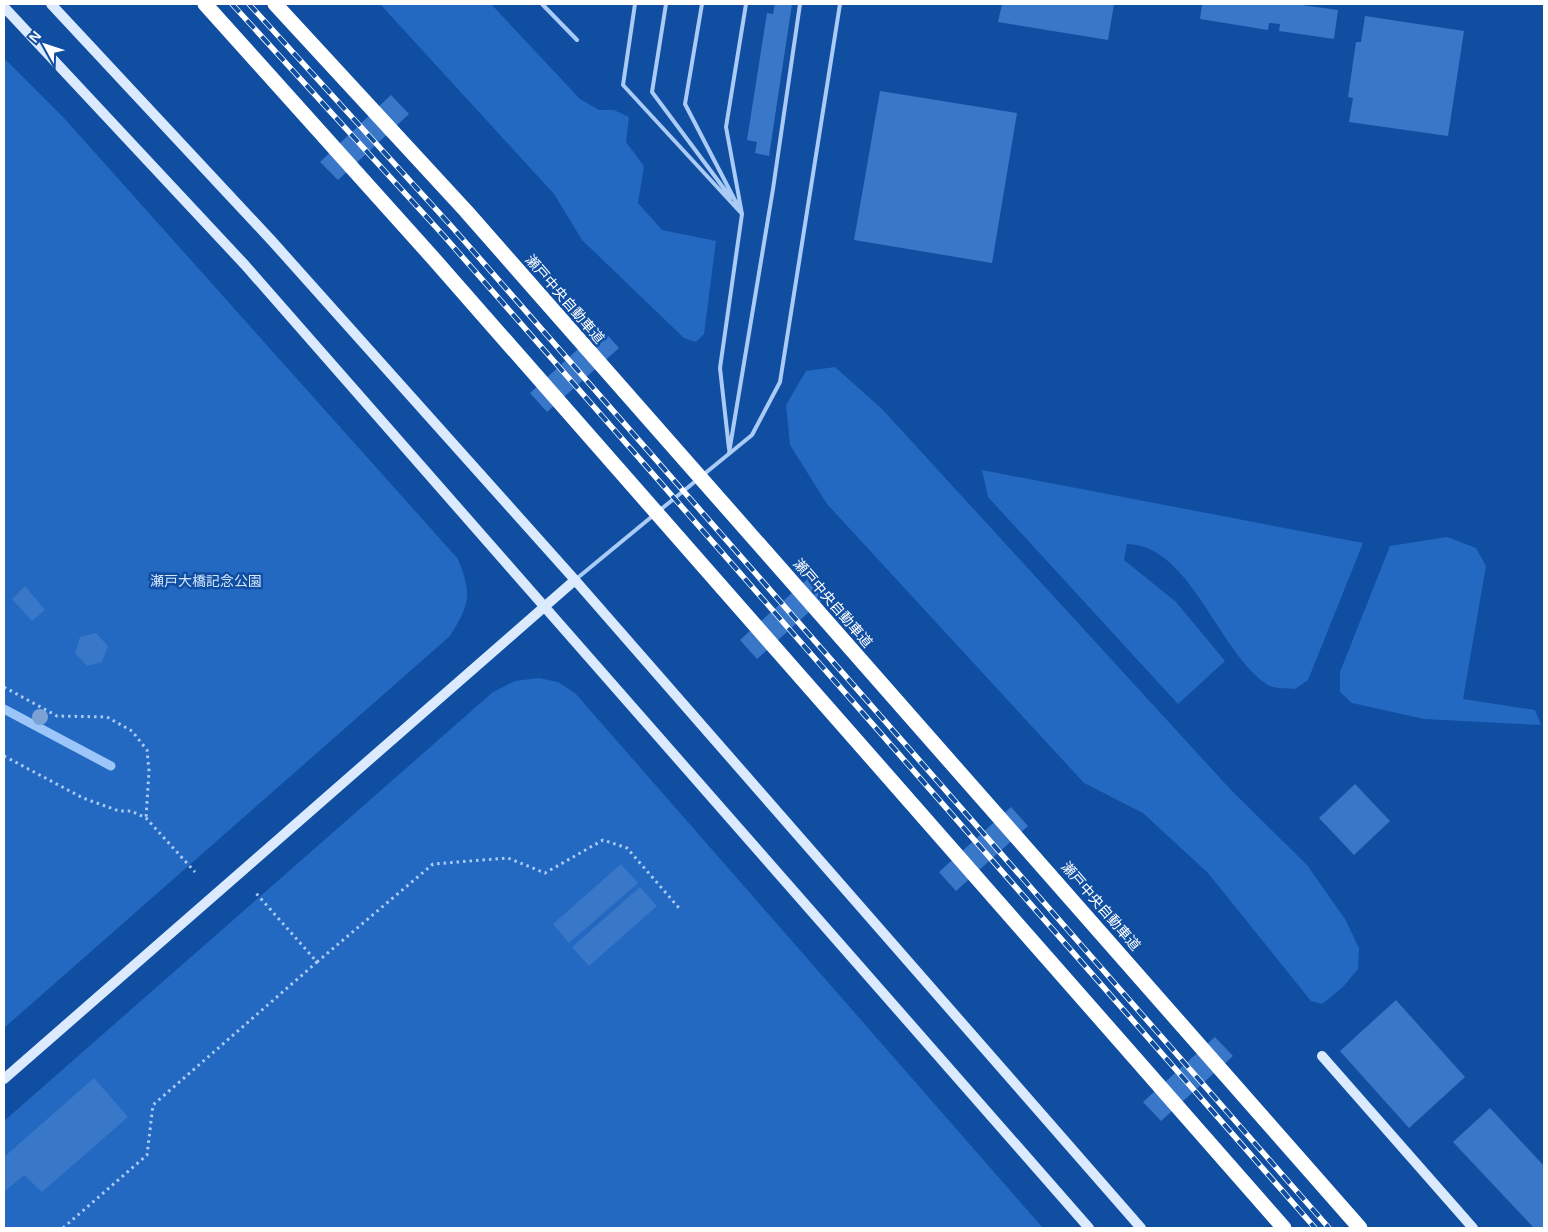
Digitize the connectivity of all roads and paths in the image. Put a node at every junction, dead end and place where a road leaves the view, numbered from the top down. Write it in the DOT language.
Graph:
graph roads {
  1 [pos="51,4"];
  2 [pos="205,4"];
  3 [pos="275,4"];
  4 [pos="542,4"];
  5 [pos="635,4"];
  6 [pos="666,4"];
  7 [pos="702,4"];
  8 [pos="746,4"];
  9 [pos="800,4"];
  10 [pos="840,4"];
  11 [pos="4,7"];
  12 [pos="577,40"];
  13 [pos="742,214"];
  14 [pos="729,454"];
  15 [pos="575,580"];
  16 [pos="545,606"];
  17 [pos="4,687"];
  18 [pos="4,756"];
  19 [pos="146,818"];
  20 [pos="195,872"];
  21 [pos="255,892"];
  22 [pos="679,908"];
  23 [pos="317,962"];
  24 [pos="1322,1056"];
  25 [pos="4,1079"];
  26 [pos="63,1228"];
  27 [pos="1089,1228"];
  28 [pos="1141,1228"];
  29 [pos="1284,1228"];
  30 [pos="1360,1228"];
  31 [pos="1474,1228"];
  1 -- 15 [label="street"];
  2 -- 29 [label="highway, bridge"];
  3 -- 30 [label="highway, 瀬戸中央自動車道, bridge"];
  4 -- 12 [label="lane"];
  5 -- 13 [label="lane"];
  6 -- 13 [label="lane"];
  7 -- 13 [label="lane"];
  8 -- 13 [label="lane"];
  9 -- 14 [label="lane"];
  10 -- 14 [label="lane"];
  11 -- 16 [label="street"];
  13 -- 14 [label="lane"];
  14 -- 15 [label="lane"];
  15 -- 16 [label="street"];
  15 -- 28 [label="street"];
  16 -- 25 [label="street"];
  16 -- 27 [label="street"];
  17 -- 19 [label="path"];
  18 -- 19 [label="path"];
  19 -- 20 [label="path"];
  21 -- 23 [label="path"];
  22 -- 23 [label="path"];
  23 -- 26 [label="path"];
  24 -- 31 [label="street"];
}
